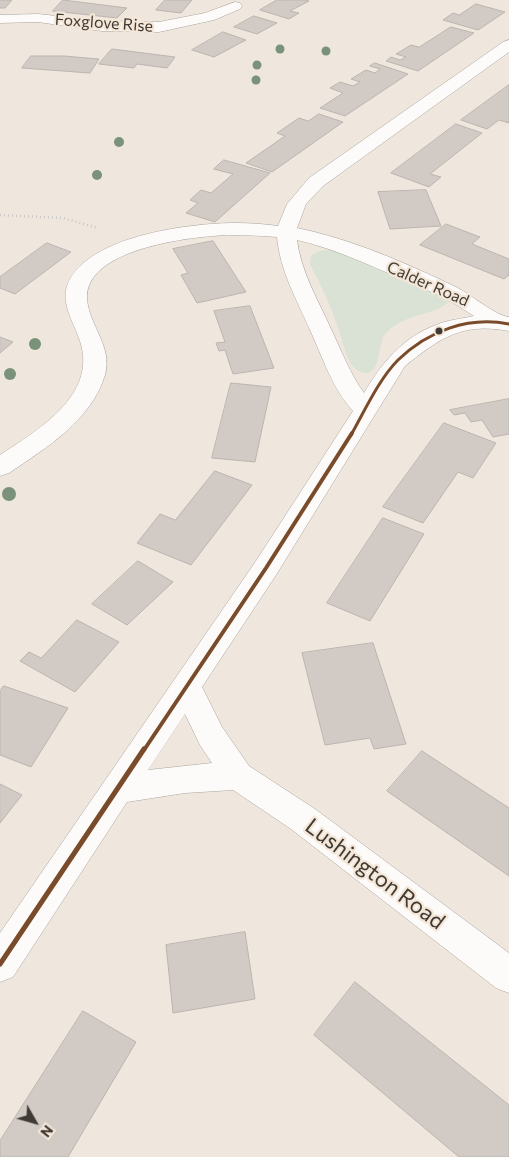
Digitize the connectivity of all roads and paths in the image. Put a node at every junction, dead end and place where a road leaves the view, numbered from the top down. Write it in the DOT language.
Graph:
graph roads {
  1 [pos="235,6"];
  2 [pos="0,19"];
  3 [pos="509,45"];
  4 [pos="0,214"];
  5 [pos="286,232"];
  6 [pos="146,241"];
  7 [pos="501,322"];
  8 [pos="365,410"];
  9 [pos="0,467"];
  10 [pos="186,685"];
  11 [pos="238,776"];
  12 [pos="118,789"];
  13 [pos="0,964"];
  14 [pos="509,975"];
  1 -- 2 [label="street, Foxglove Rise"];
  3 -- 5 [label="street"];
  4 -- 6 [label="path"];
  5 -- 6 [label="street, Calder Road"];
  5 -- 7 [label="street, Calder Road"];
  5 -- 8 [label="street"];
  6 -- 9 [label="street, Calder Road"];
  7 -- 8 [label="street, Calder Road"];
  8 -- 10 [label="street, Calder Road"];
  10 -- 11 [label="street, Lushington Road"];
  10 -- 12 [label="street, Calder Road"];
  11 -- 12 [label="street"];
  11 -- 14 [label="street, Lushington Road"];
  12 -- 13 [label="street, Calder Road"];
}
